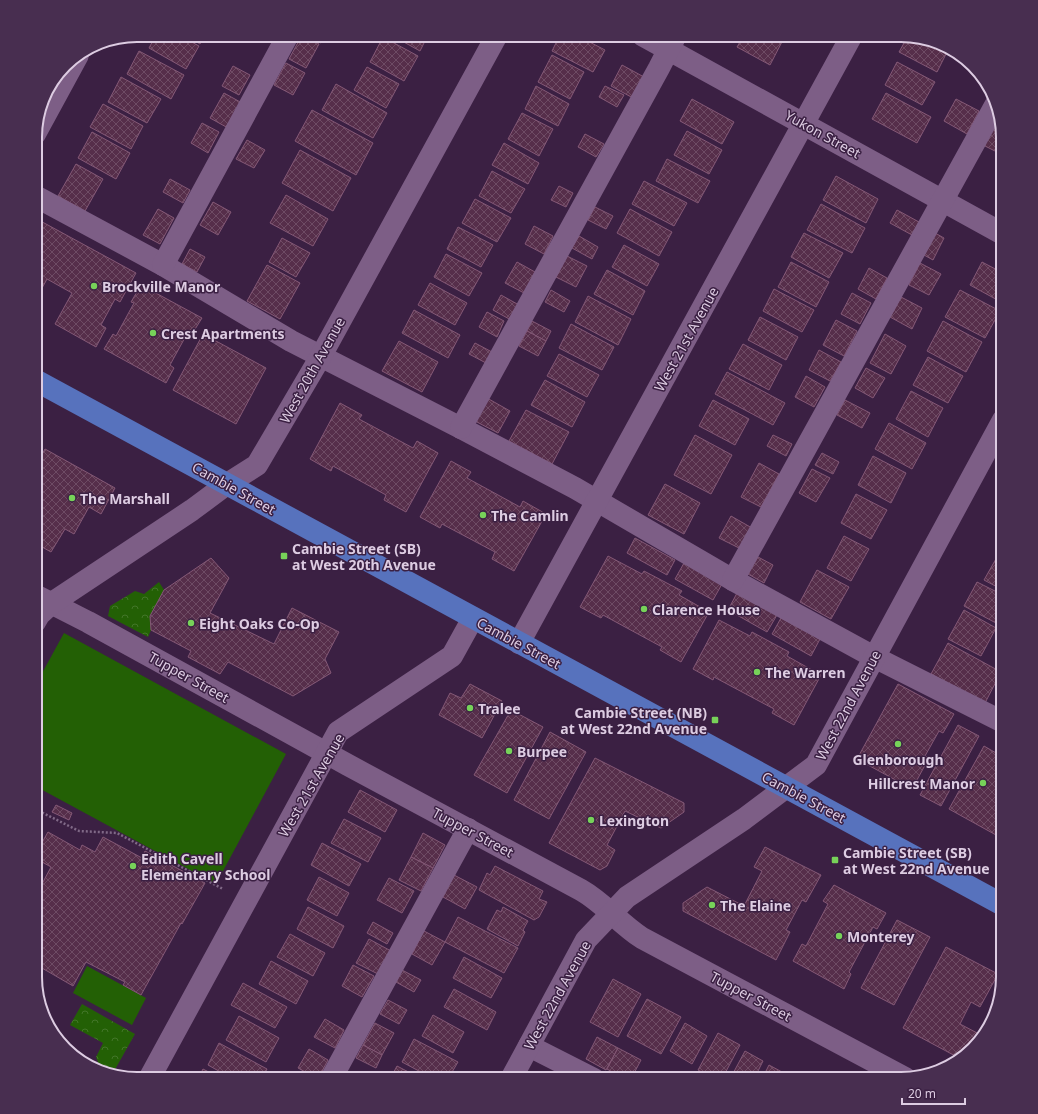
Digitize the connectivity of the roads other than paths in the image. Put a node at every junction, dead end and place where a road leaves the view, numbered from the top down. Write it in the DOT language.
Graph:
graph roads {
  1 [pos="284,42"];
  2 [pos="493,42"];
  3 [pos="672,42"];
  4 [pos="848,42"];
  5 [pos="70,70"];
  6 [pos="992,110"];
  7 [pos="44,117"];
  8 [pos="803,124"];
  9 [pos="42,200"];
  10 [pos="943,201"];
  11 [pos="996,230"];
  12 [pos="163,265"];
  13 [pos="321,356"];
  14 [pos="42,384"];
  15 [pos="461,428"];
  16 [pos="996,433"];
  17 [pos="227,484"];
  18 [pos="597,502"];
  19 [pos="733,580"];
  20 [pos="43,599"];
  21 [pos="473,618"];
  22 [pos="519,643"];
  23 [pos="874,657"];
  24 [pos="996,718"];
  25 [pos="326,753"];
  26 [pos="785,787"];
  27 [pos="468,829"];
  28 [pos="996,902"];
  29 [pos="612,914"];
  30 [pos="529,1046"];
  31 [pos="153,1072"];
  32 [pos="335,1072"];
  33 [pos="514,1072"];
  34 [pos="580,1072"];
  35 [pos="876,1072"];
  1 -- 12 [label="street"];
  2 -- 13 [label="street, West 20th Avenue"];
  3 -- 8 [label="street, Yukon Street"];
  3 -- 15 [label="street"];
  4 -- 8 [label="street, West 21st Avenue"];
  5 -- 7 [label="street"];
  6 -- 10 [label="street"];
  8 -- 10 [label="street, Yukon Street"];
  8 -- 18 [label="street, West 21st Avenue"];
  9 -- 12 [label="street"];
  10 -- 11 [label="street, Yukon Street"];
  10 -- 19 [label="street"];
  12 -- 13 [label="street"];
  13 -- 15 [label="street"];
  13 -- 17 [label="street, West 20th Avenue"];
  14 -- 17 [label="main road, Cambie Street"];
  15 -- 18 [label="street"];
  16 -- 23 [label="street, West 22nd Avenue"];
  17 -- 20 [label="street, West 20th Avenue"];
  17 -- 21 [label="main road, Cambie Street"];
  18 -- 19 [label="street"];
  18 -- 22 [label="street, West 21st Avenue"];
  19 -- 23 [label="street"];
  20 -- 25 [label="street, Tupper Street"];
  21 -- 22 [label="main road, Cambie Street"];
  21 -- 25 [label="street, West 21st Avenue"];
  22 -- 26 [label="main road, Cambie Street"];
  23 -- 24 [label="street"];
  23 -- 26 [label="street, West 22nd Avenue"];
  25 -- 27 [label="street, Tupper Street"];
  25 -- 31 [label="street, West 21st Avenue"];
  26 -- 28 [label="main road, Cambie Street"];
  26 -- 29 [label="street, West 22nd Avenue"];
  27 -- 29 [label="street, Tupper Street"];
  27 -- 32 [label="street"];
  29 -- 30 [label="street, West 22nd Avenue"];
  29 -- 35 [label="street, Tupper Street"];
  30 -- 33 [label="street, West 22nd Avenue"];
  30 -- 34 [label="street"];
}
